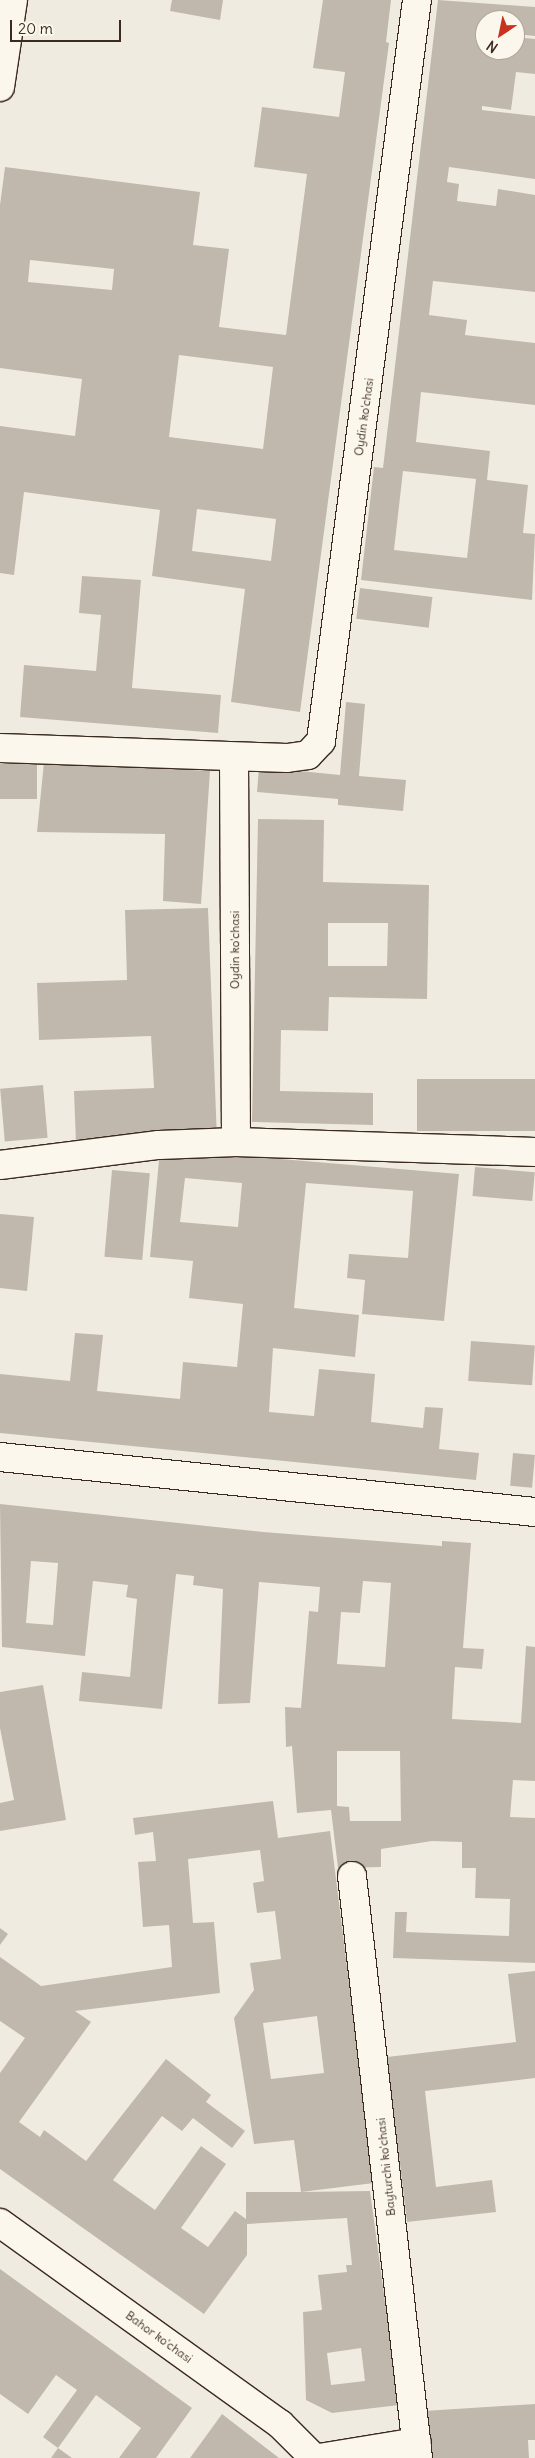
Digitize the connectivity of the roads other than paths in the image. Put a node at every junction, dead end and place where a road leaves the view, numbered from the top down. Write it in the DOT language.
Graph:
graph roads {
  1 [pos="13,0"];
  2 [pos="417,0"];
  3 [pos="0,87"];
  4 [pos="0,748"];
  5 [pos="234,758"];
  6 [pos="236,1142"];
  7 [pos="535,1152"];
  8 [pos="0,1165"];
  9 [pos="0,1458"];
  10 [pos="535,1512"];
  11 [pos="352,1876"];
  12 [pos="0,2222"];
  13 [pos="418,2450"];
  14 [pos="314,2458"];
  15 [pos="319,2458"];
  1 -- 3 [label="street"];
  2 -- 5 [label="street, Oydin ko'chasi"];
  4 -- 5 [label="street, Oydin ko'chasi"];
  5 -- 6 [label="street, Oydin ko'chasi"];
  6 -- 7 [label="street"];
  6 -- 8 [label="street"];
  9 -- 10 [label="street"];
  11 -- 13 [label="street, Bayturchi ko'chasi"];
  12 -- 14 [label="street, Bahor ko'chasi"];
  13 -- 15 [label="street"];
}
